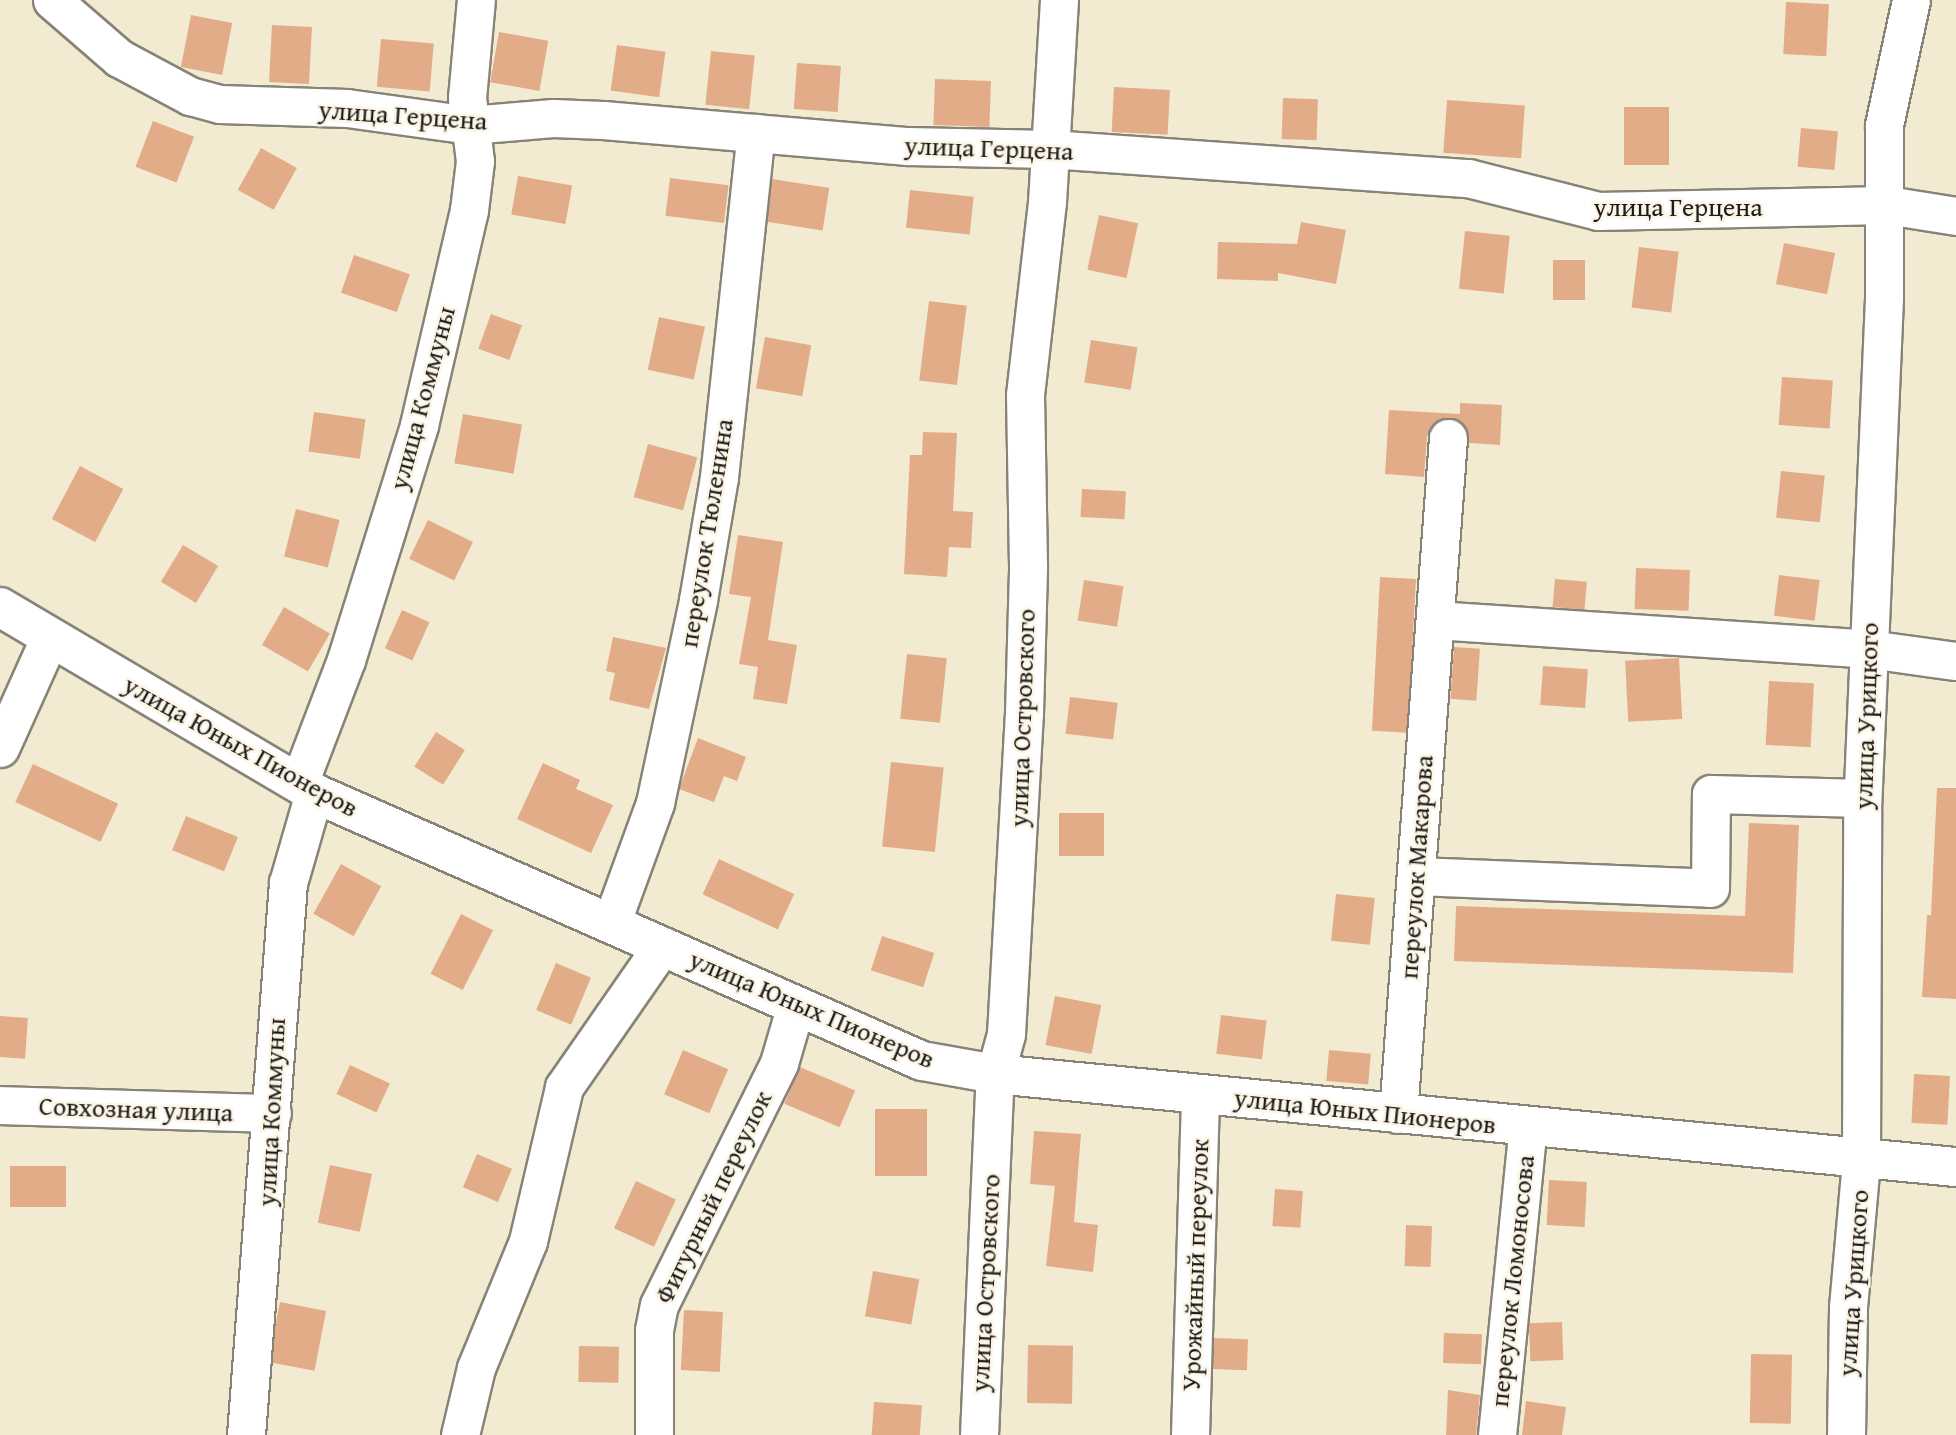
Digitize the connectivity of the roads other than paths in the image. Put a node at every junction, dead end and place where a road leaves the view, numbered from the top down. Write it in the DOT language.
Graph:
graph roads {
  1 [pos="52,0"];
  2 [pos="476,0"];
  3 [pos="1059,0"];
  4 [pos="1911,0"];
  5 [pos="470,125"];
  6 [pos="756,133"];
  7 [pos="1050,149"];
  8 [pos="1886,205"];
  9 [pos="1956,216"];
  10 [pos="1448,438"];
  11 [pos="0,607"];
  12 [pos="1435,620"];
  13 [pos="50,637"];
  14 [pos="1869,649"];
  15 [pos="1956,661"];
  16 [pos="0,748"];
  17 [pos="307,788"];
  18 [pos="1862,798"];
  19 [pos="1416,876"];
  20 [pos="611,924"];
  21 [pos="662,946"];
  22 [pos="796,1005"];
  23 [pos="995,1074"];
  24 [pos="1200,1094"];
  25 [pos="0,1105"];
  26 [pos="272,1113"];
  27 [pos="1398,1114"];
  28 [pos="1528,1127"];
  29 [pos="1861,1160"];
  30 [pos="1956,1167"];
  31 [pos="246,1435"];
  32 [pos="460,1435"];
  33 [pos="654,1435"];
  34 [pos="979,1435"];
  35 [pos="1190,1435"];
  36 [pos="1497,1435"];
  37 [pos="1846,1435"];
  1 -- 5 [label="street, улица Герцена"];
  2 -- 5 [label="street, улица Коммуны"];
  3 -- 7 [label="street, улица Островского"];
  4 -- 8 [label="street, улица Урицкого"];
  5 -- 6 [label="street, улица Герцена"];
  5 -- 17 [label="street, улица Коммуны"];
  6 -- 7 [label="street, улица Герцена"];
  6 -- 20 [label="street, переулок Тюленина"];
  7 -- 8 [label="street, улица Герцена"];
  7 -- 23 [label="street, улица Островского"];
  8 -- 9 [label="street, улица Герцена"];
  8 -- 14 [label="street, улица Урицкого"];
  10 -- 12 [label="street, переулок Макарова"];
  11 -- 13 [label="main road, улица Юных Пионеров"];
  12 -- 14 [label="street"];
  12 -- 19 [label="street, переулок Макарова"];
  13 -- 16 [label="street"];
  13 -- 17 [label="main road, улица Юных Пионеров"];
  14 -- 15 [label="street"];
  14 -- 18 [label="street, улица Урицкого"];
  17 -- 20 [label="main road, улица Юных Пионеров"];
  17 -- 26 [label="street, улица Коммуны"];
  18 -- 19 [label="street"];
  18 -- 29 [label="street, улица Урицкого"];
  19 -- 27 [label="street, переулок Макарова"];
  20 -- 21 [label="main road, улица Юных Пионеров"];
  21 -- 22 [label="main road, улица Юных Пионеров"];
  21 -- 32 [label="street"];
  22 -- 23 [label="main road, улица Юных Пионеров"];
  22 -- 33 [label="street, Фигурный переулок"];
  23 -- 24 [label="main road, улица Юных Пионеров"];
  23 -- 34 [label="street, улица Островского"];
  24 -- 27 [label="main road, улица Юных Пионеров"];
  24 -- 35 [label="street, Урожайный переулок"];
  25 -- 26 [label="street, Совхозная улица"];
  26 -- 31 [label="street, улица Коммуны"];
  27 -- 28 [label="main road, улица Юных Пионеров"];
  28 -- 29 [label="main road, улица Юных Пионеров"];
  28 -- 36 [label="street, переулок Ломоносова"];
  29 -- 30 [label="main road, улица Юных Пионеров"];
  29 -- 37 [label="street, улица Урицкого"];
}
